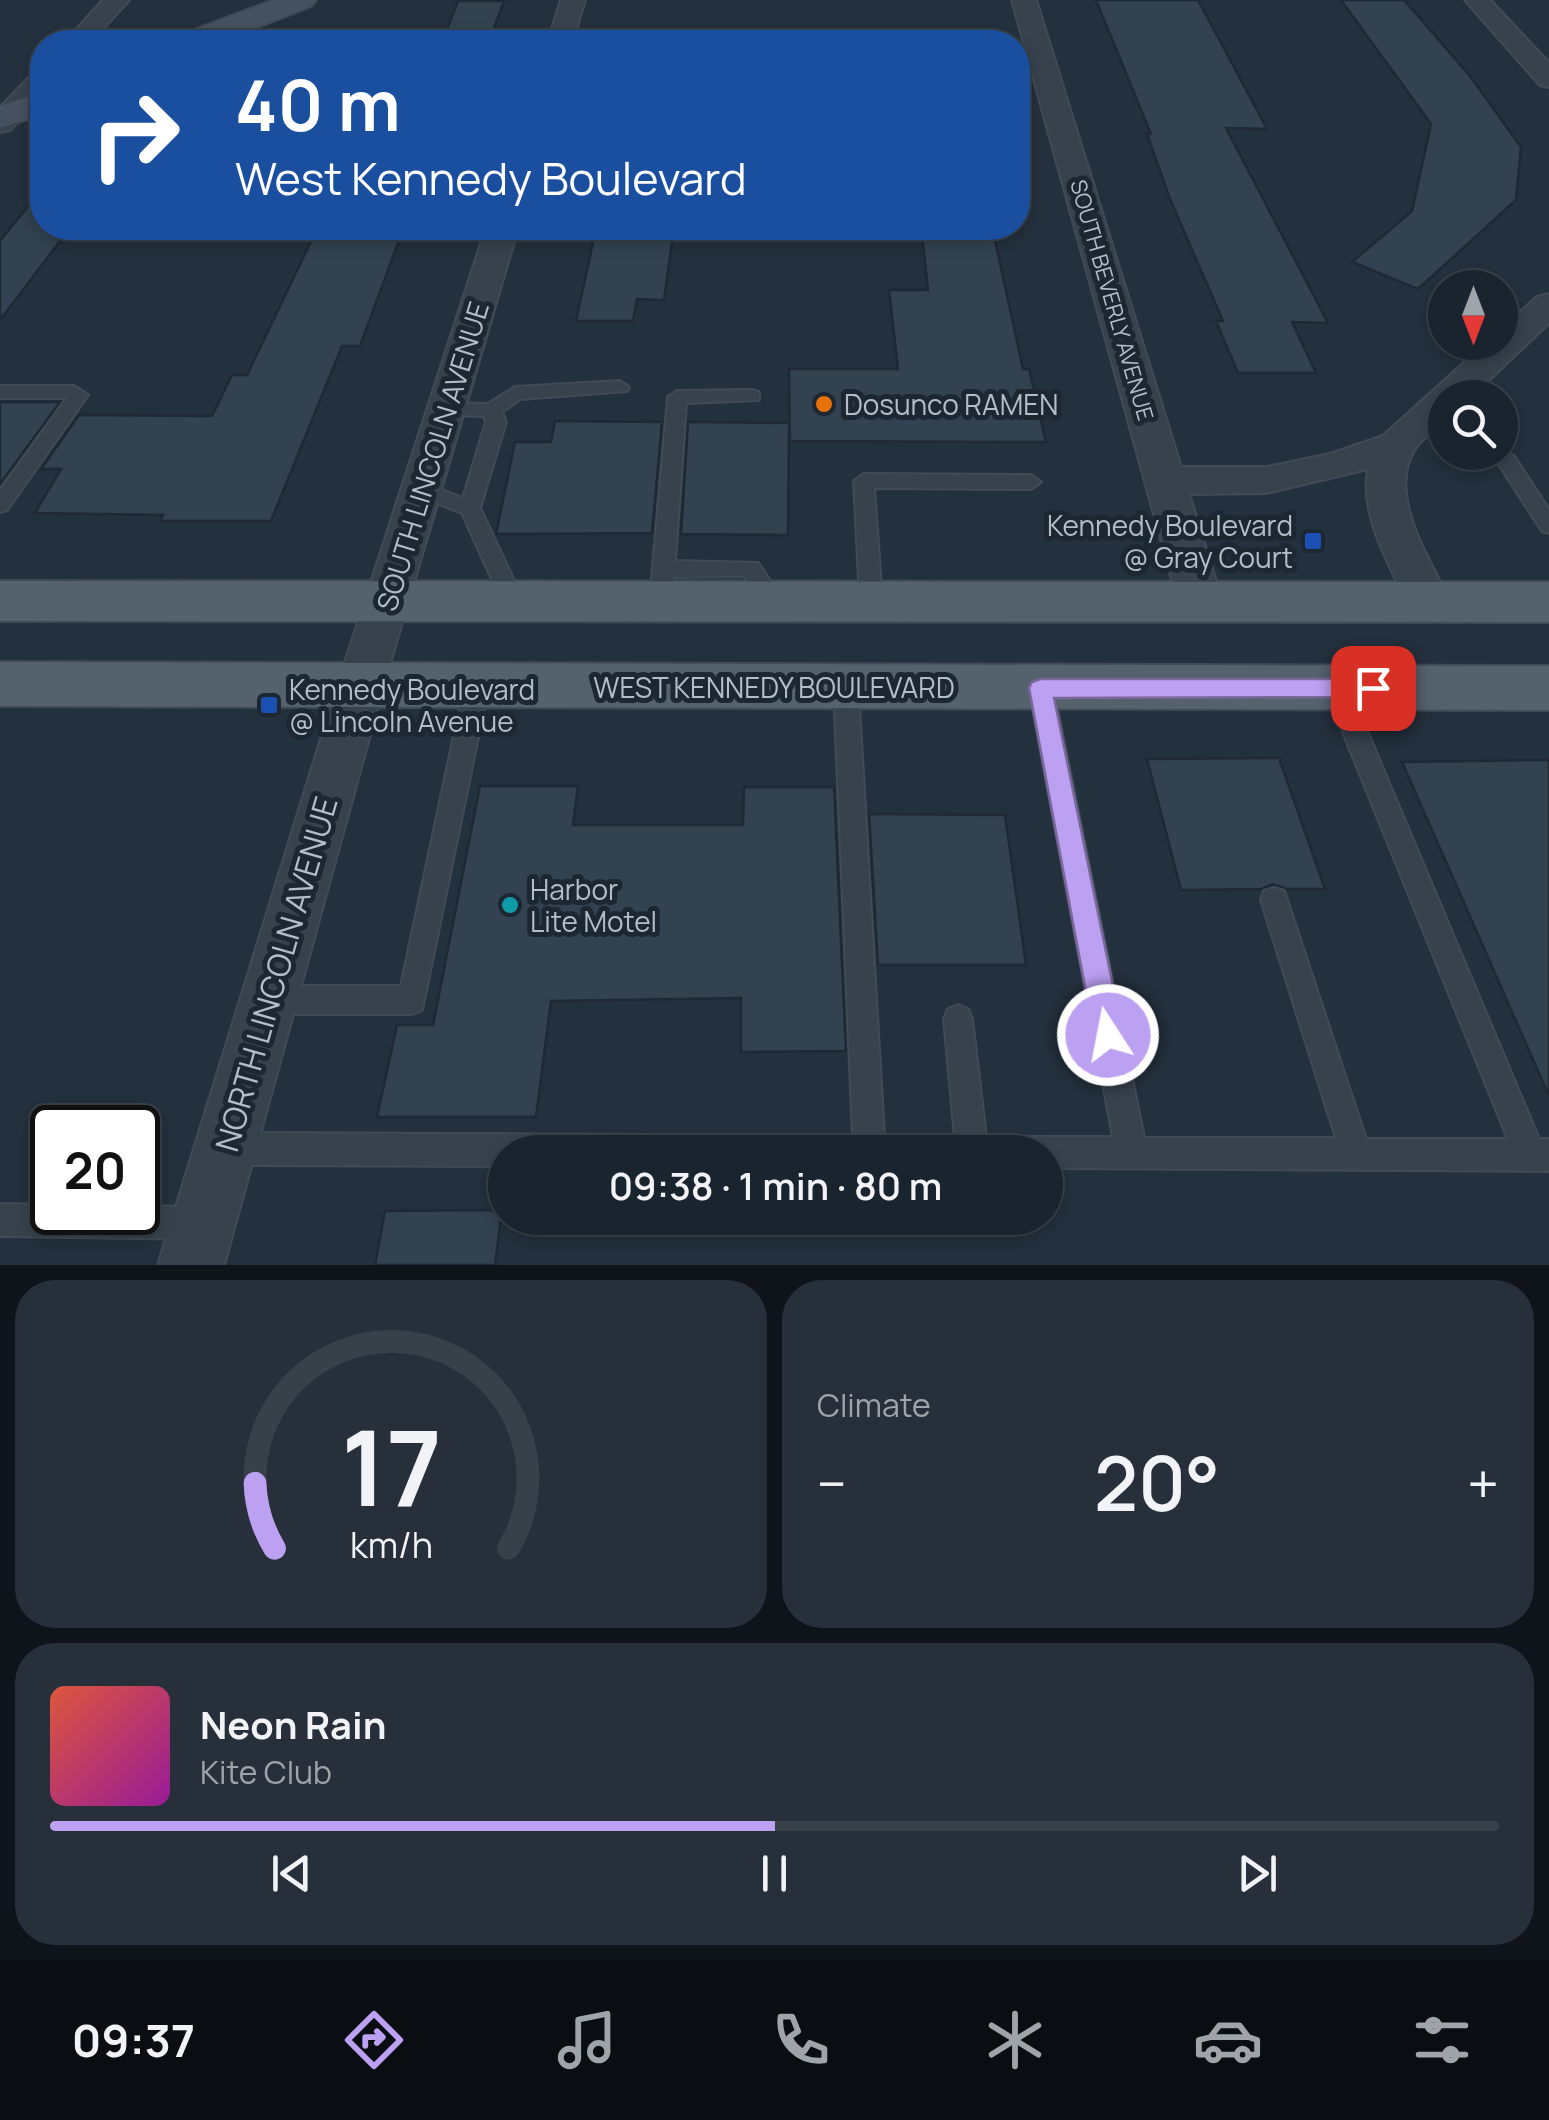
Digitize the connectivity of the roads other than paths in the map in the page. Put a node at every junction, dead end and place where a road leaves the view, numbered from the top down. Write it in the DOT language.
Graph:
graph roads {
  1 [pos="116,0"];
  2 [pos="300,0"];
  3 [pos="573,0"];
  4 [pos="1024,0"];
  5 [pos="1477,0"];
  6 [pos="88,30"];
  7 [pos="223,30"];
  8 [pos="564,30"];
  9 [pos="1549,79"];
  10 [pos="30,91"];
  11 [pos="30,107"];
  12 [pos="3,119"];
  13 [pos="498,240"];
  14 [pos="1549,304"];
  15 [pos="1472,380"];
  16 [pos="620,387"];
  17 [pos="0,392"];
  18 [pos="752,396"];
  19 [pos="446,409"];
  20 [pos="494,416"];
  21 [pos="1428,421"];
  22 [pos="1428,424"];
  23 [pos="1513,470"];
  24 [pos="1165,481"];
  25 [pos="1032,482"];
  26 [pos="421,489"];
  27 [pos="0,506"];
  28 [pos="470,508"];
  29 [pos="1549,526"];
  30 [pos="663,585"];
  31 [pos="387,600"];
  32 [pos="512,600"];
  33 [pos="871,600"];
  34 [pos="1200,601"];
  35 [pos="0,602"];
  36 [pos="1429,602"];
  37 [pos="1549,602"];
  38 [pos="0,684"];
  39 [pos="361,684"];
  40 [pos="477,684"];
  41 [pos="846,688"];
  42 [pos="1041,688"];
  43 [pos="1338,688"];
  44 [pos="1549,688"];
  45 [pos="1274,900"];
  46 [pos="268,1000"];
  47 [pos="958,1019"];
  48 [pos="868,1135"];
  49 [pos="970,1135"];
  50 [pos="225,1148"];
  51 [pos="488,1149"];
  52 [pos="1063,1152"];
  53 [pos="1131,1152"];
  54 [pos="1356,1154"];
  55 [pos="1540,1155"];
  56 [pos="0,1220"];
  57 [pos="197,1244"];
  1 -- 6 [label="street"];
  2 -- 7 [label="main road"];
  3 -- 8 [label="street"];
  4 -- 24 [label="street, SOUTH BEVERLY AVENUE"];
  5 -- 9 [label="street"];
  10 -- 12 [label="street"];
  11 -- 12 [label="main road"];
  13 -- 19 [label="street, SOUTH LINCOLN AVENUE"];
  14 -- 15 [label="street"];
  16 -- 20 [label="lane"];
  17 -- 27 [label="lane"];
  18 -- 30 [label="lane"];
  19 -- 20 [label="lane"];
  19 -- 26 [label="street, SOUTH LINCOLN AVENUE"];
  20 -- 28 [label="lane"];
  21 -- 24 [label="street"];
  22 -- 36 [label="street"];
  23 -- 29 [label="lane"];
  24 -- 34 [label="street, SOUTH BEVERLY AVENUE"];
  25 -- 33 [label="lane"];
  26 -- 28 [label="lane"];
  26 -- 31 [label="street, SOUTH LINCOLN AVENUE"];
  28 -- 32 [label="lane"];
  30 -- 32 [label="main road"];
  30 -- 33 [label="main road"];
  31 -- 32 [label="main road"];
  31 -- 35 [label="main road"];
  31 -- 39 [label="street, SOUTH LINCOLN AVENUE"];
  33 -- 34 [label="main road"];
  34 -- 36 [label="main road"];
  36 -- 37 [label="main road"];
  38 -- 39 [label="main road, WEST KENNEDY BOULEVARD"];
  39 -- 40 [label="main road, WEST KENNEDY BOULEVARD"];
  39 -- 46 [label="street, NORTH LINCOLN AVENUE"];
  40 -- 41 [label="main road, WEST KENNEDY BOULEVARD"];
  40 -- 46 [label="lane"];
  41 -- 42 [label="main road, WEST KENNEDY BOULEVARD"];
  41 -- 48 [label="lane"];
  42 -- 43 [label="main road, WEST KENNEDY BOULEVARD"];
  42 -- 53 [label="lane"];
  43 -- 44 [label="main road, WEST KENNEDY BOULEVARD"];
  43 -- 55 [label="lane"];
  45 -- 54 [label="lane"];
  46 -- 50 [label="street, NORTH LINCOLN AVENUE"];
  47 -- 49 [label="lane"];
  50 -- 51 [label="lane"];
  50 -- 57 [label="street, NORTH LINCOLN AVENUE"];
  52 -- 53 [label="lane"];
  53 -- 54 [label="lane"];
  54 -- 55 [label="lane"];
  56 -- 57 [label="lane"];
}
